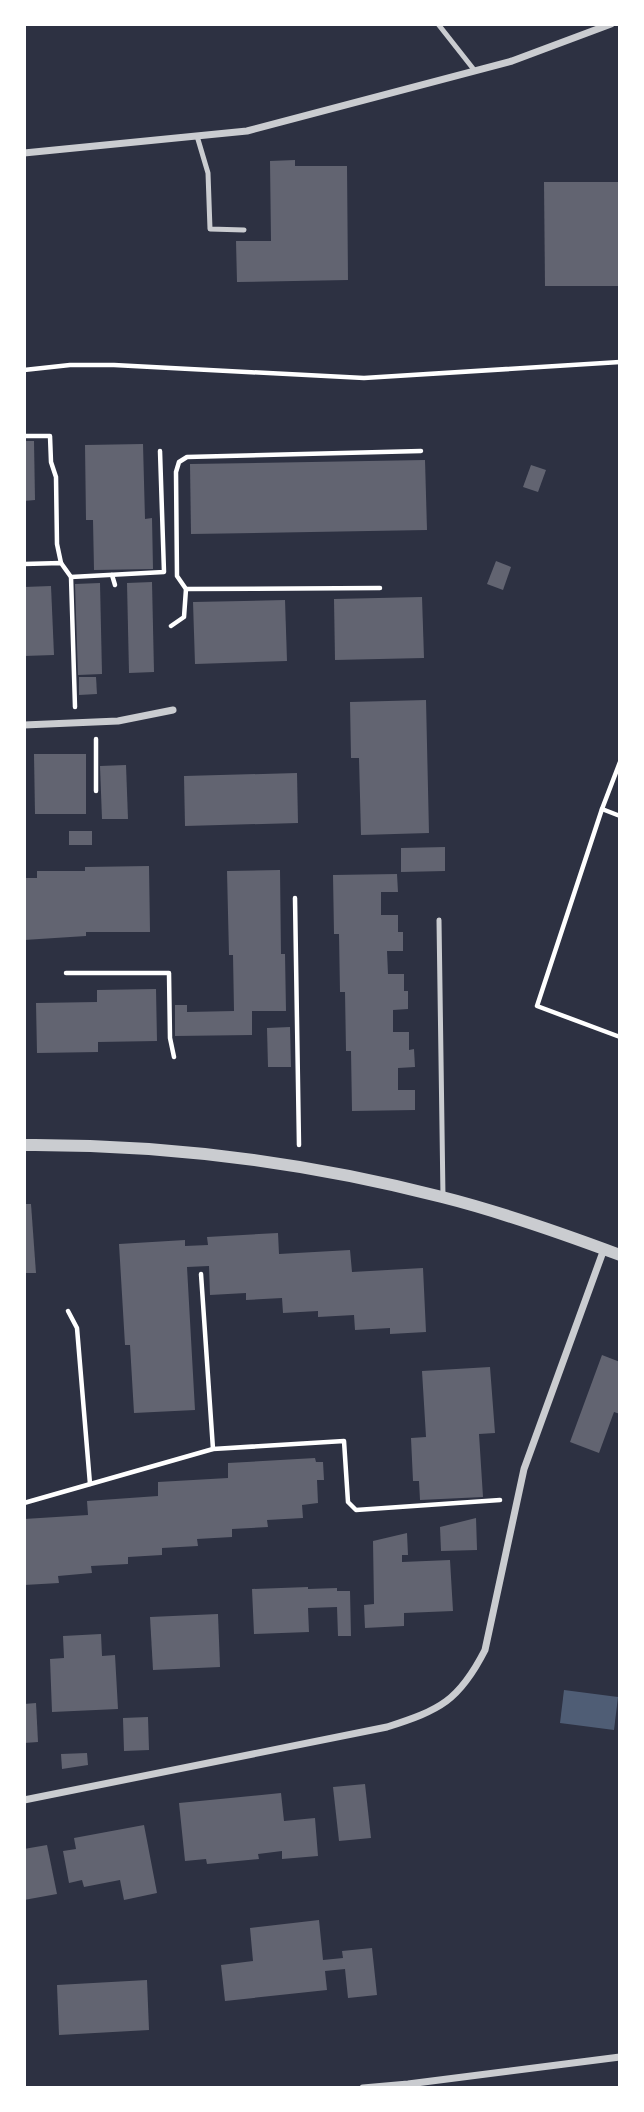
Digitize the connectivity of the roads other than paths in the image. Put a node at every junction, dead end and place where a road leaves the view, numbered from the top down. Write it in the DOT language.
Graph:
graph roads {
  1 [pos="439,24"];
  2 [pos="611,24"];
  3 [pos="475,71"];
  4 [pos="197,136"];
  5 [pos="24,153"];
  6 [pos="243,230"];
  7 [pos="173,710"];
  8 [pos="24,725"];
  9 [pos="439,920"];
  10 [pos="24,1145"];
  11 [pos="443,1197"];
  12 [pos="604,1249"];
  13 [pos="620,1255"];
  14 [pos="24,1800"];
  15 [pos="620,2057"];
  16 [pos="363,2088"];
  1 -- 3 [label="lane"];
  2 -- 3 [label="street"];
  3 -- 4 [label="street"];
  4 -- 5 [label="street"];
  4 -- 6 [label="lane"];
  7 -- 8 [label="street"];
  9 -- 11 [label="lane"];
  10 -- 11 [label="street"];
  11 -- 12 [label="street"];
  12 -- 13 [label="street"];
  12 -- 14 [label="street"];
  15 -- 16 [label="street"];
}
